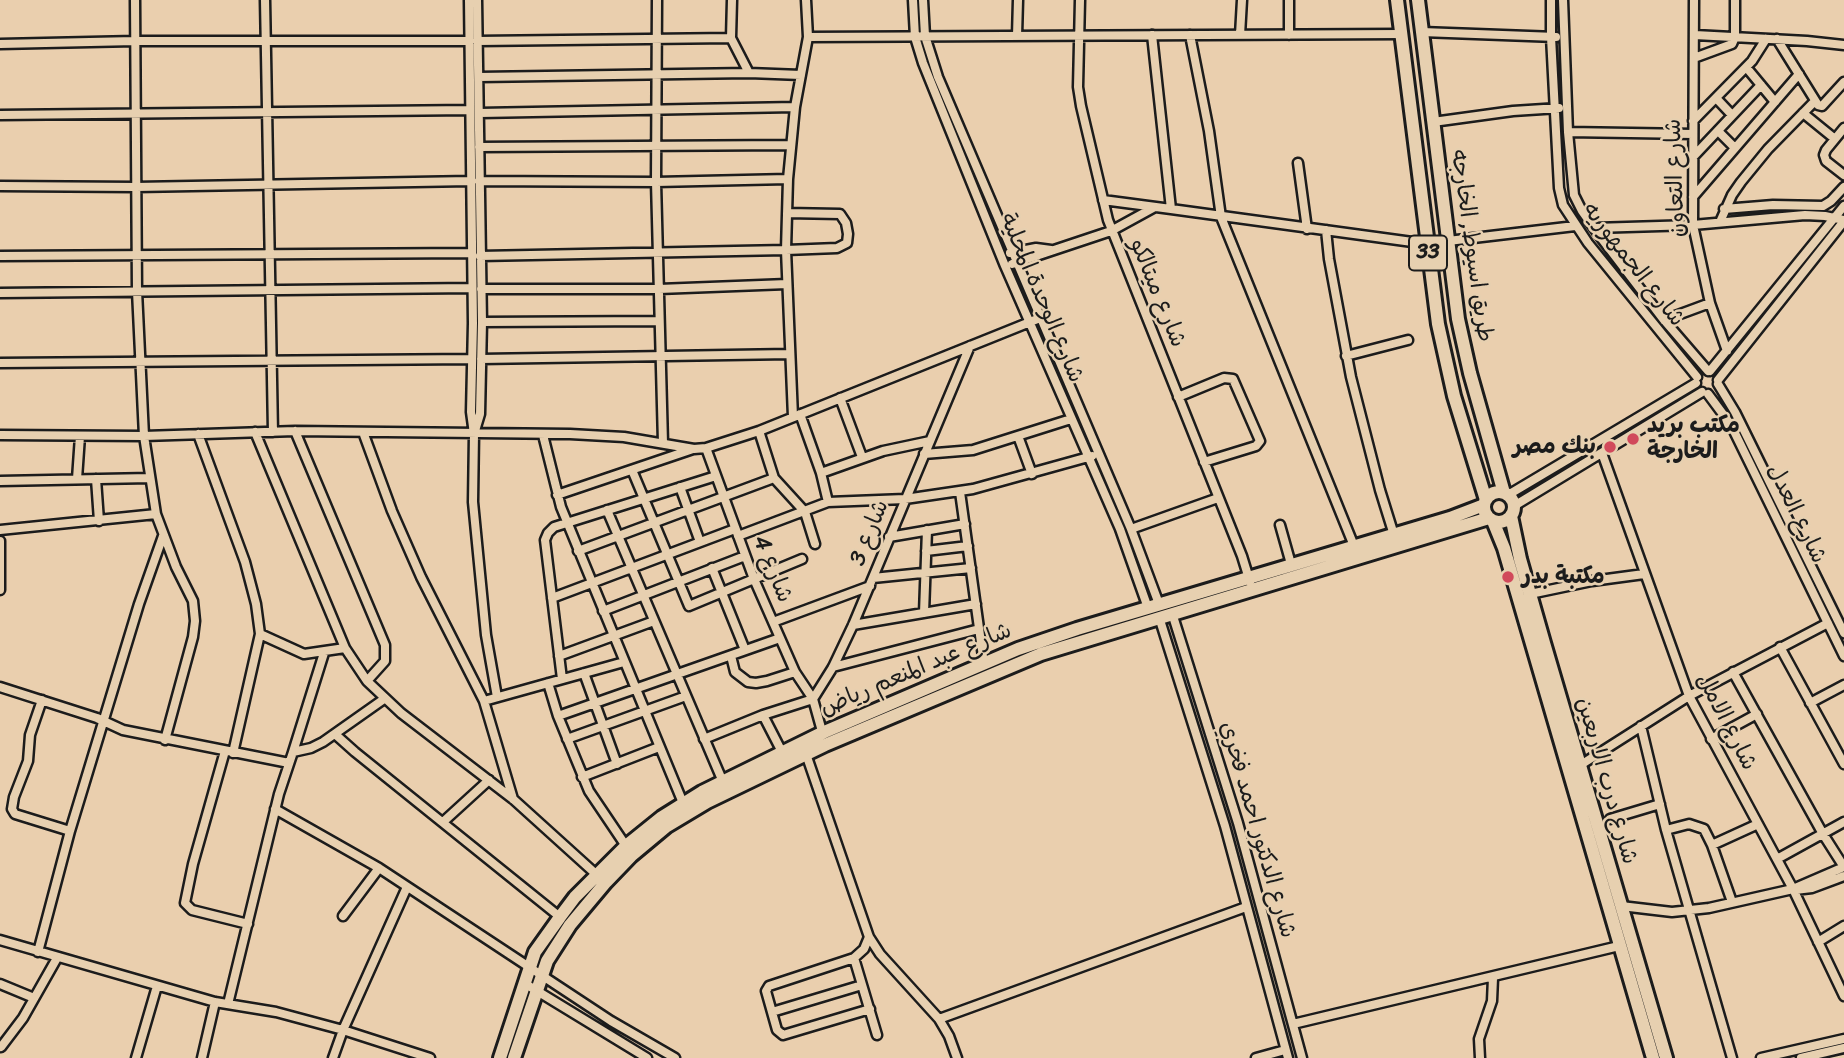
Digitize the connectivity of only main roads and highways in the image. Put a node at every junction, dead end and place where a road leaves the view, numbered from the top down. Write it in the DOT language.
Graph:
graph roads {
  1 [pos="1397,0"];
  2 [pos="1418,0"];
  3 [pos="1485,502"];
  4 [pos="1509,503"];
  5 [pos="1491,519"];
  6 [pos="1250,583"];
  7 [pos="1533,628"];
  8 [pos="1060,641"];
  9 [pos="824,739"];
  10 [pos="1574,768"];
  11 [pos="500,1058"];
  12 [pos="514,1058"];
  13 [pos="1653,1058"];
  14 [pos="1666,1058"];
  1 -- 3 [label="highway, طريق اسيوط, الخارجه / 33"];
  2 -- 4 [label="highway, طريق اسيوط, الخارجه / 33"];
  3 -- 4 [label="highway"];
  3 -- 5 [label="highway"];
  3 -- 6 [label="highway, شارع عبد المنعم رياض"];
  4 -- 5 [label="highway"];
  4 -- 7 [label="highway, شارع درب الاربعين"];
  5 -- 6 [label="highway, شارع عبد المنعم رياض"];
  5 -- 7 [label="highway, شارع درب الاربعين"];
  6 -- 8 [label="highway, شارع عبد المنعم رياض"];
  7 -- 10 [label="highway, شارع درب الاربعين"];
  8 -- 9 [label="highway, شارع عبد المنعم رياض"];
  8 -- 9 [label="highway, شارع عبد المنعم رياض"];
  9 -- 11 [label="highway, شارع عبد المنعم رياض"];
  9 -- 12 [label="highway, شارع عبد المنعم رياض"];
  10 -- 13 [label="highway, شارع درب الاربعين"];
  10 -- 14 [label="highway, شارع درب الاربعين"];
}
